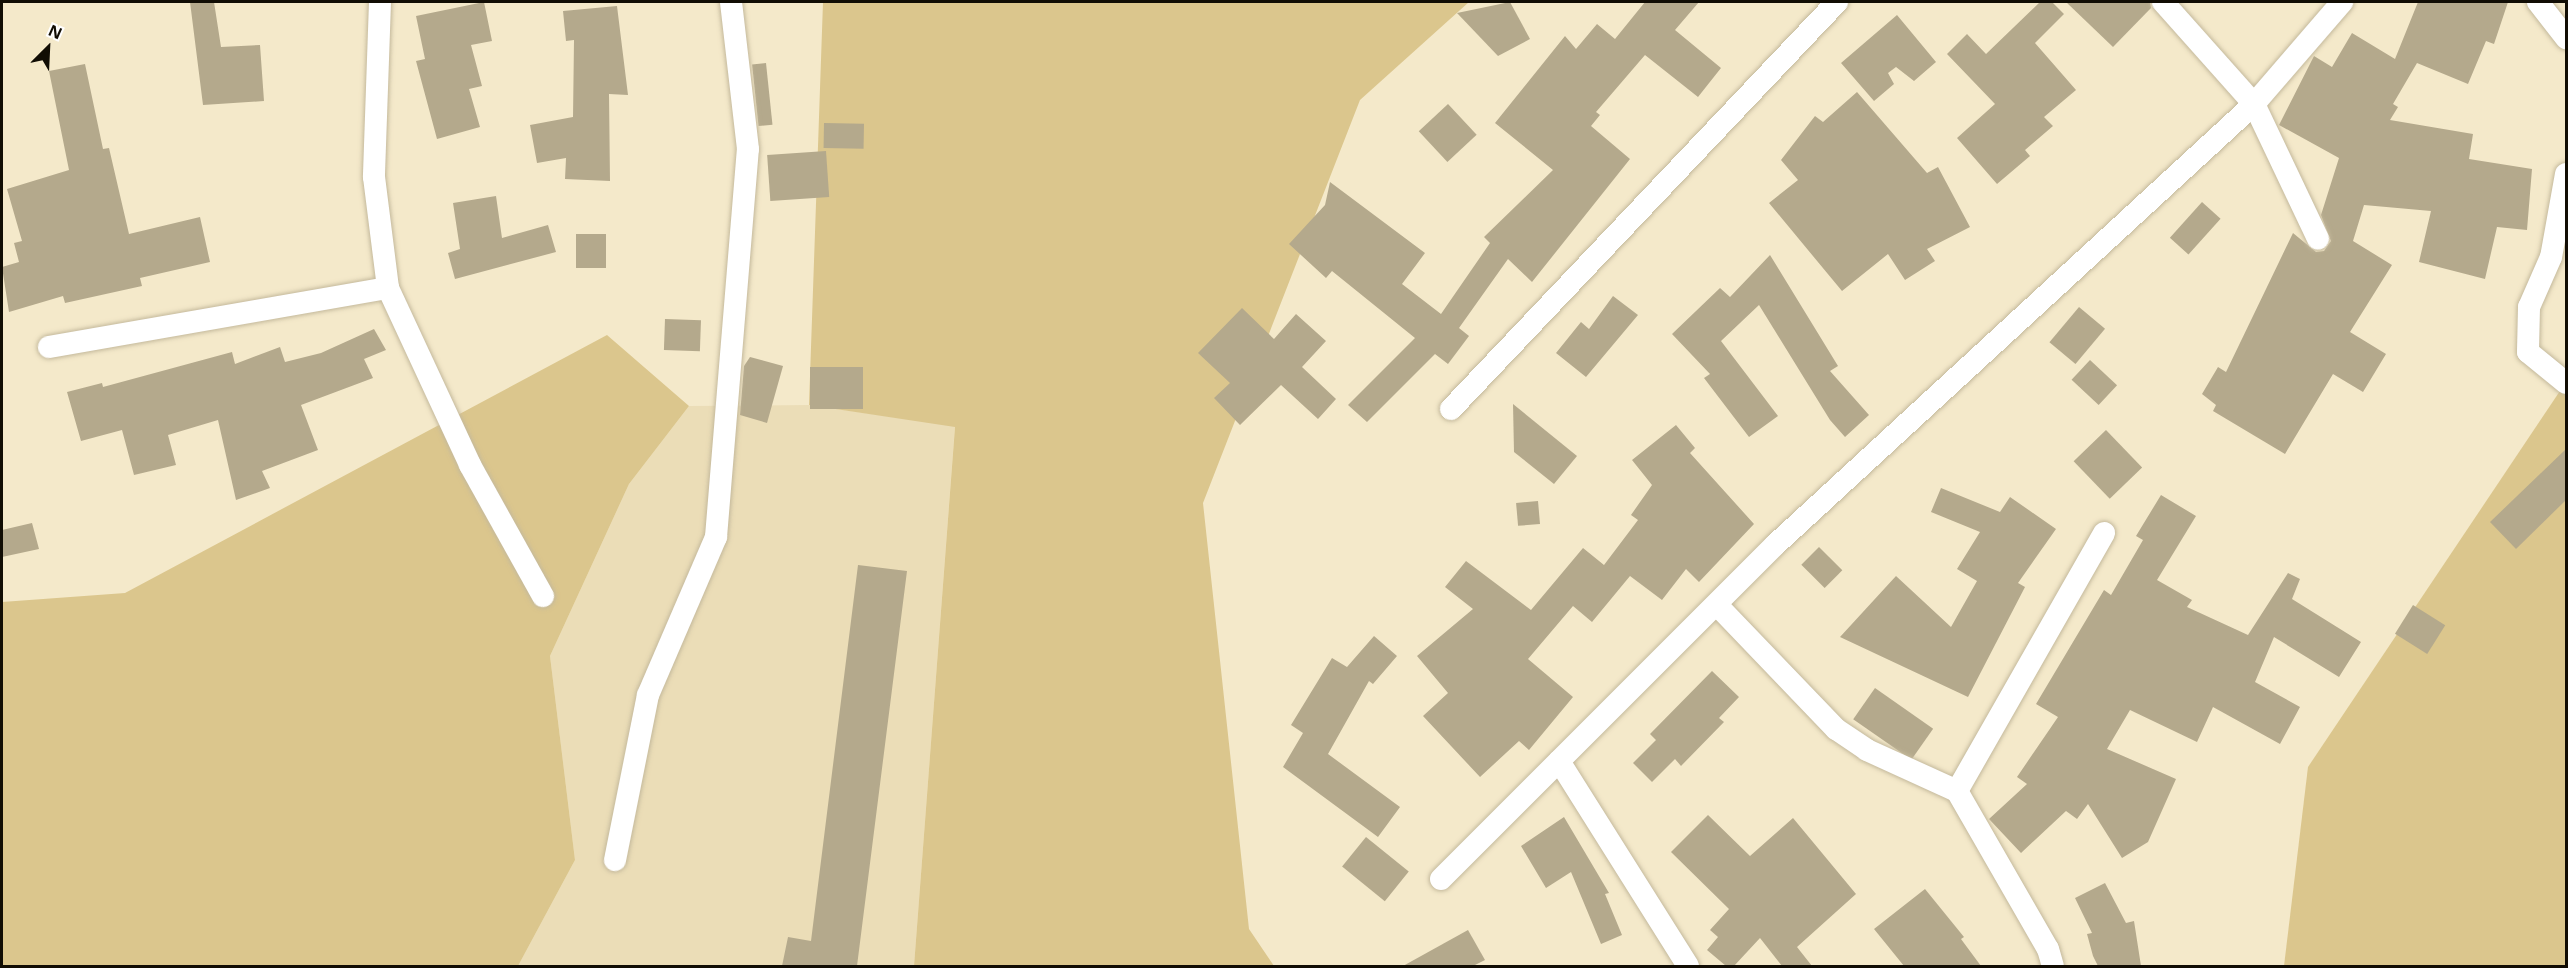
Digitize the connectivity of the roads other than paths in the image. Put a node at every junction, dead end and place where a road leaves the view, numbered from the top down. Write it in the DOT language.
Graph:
graph roads {
  1 [pos="380,2"];
  2 [pos="731,2"];
  3 [pos="1837,2"];
  4 [pos="2163,2"];
  5 [pos="2342,2"];
  6 [pos="2538,2"];
  7 [pos="2566,38"];
  8 [pos="2254,104"];
  9 [pos="2566,174"];
  10 [pos="2318,239"];
  11 [pos="388,288"];
  12 [pos="49,347"];
  13 [pos="2566,384"];
  14 [pos="1451,409"];
  15 [pos="2104,533"];
  16 [pos="543,596"];
  17 [pos="1717,605"];
  18 [pos="1559,761"];
  19 [pos="1957,791"];
  20 [pos="615,860"];
  21 [pos="1441,879"];
  22 [pos="1688,966"];
  23 [pos="2053,966"];
  1 -- 11 [label="street"];
  2 -- 20 [label="street"];
  3 -- 14 [label="street"];
  4 -- 8 [label="street"];
  5 -- 8 [label="street"];
  6 -- 7 [label="street"];
  8 -- 10 [label="street"];
  8 -- 17 [label="street"];
  9 -- 13 [label="street"];
  11 -- 12 [label="street"];
  11 -- 16 [label="street"];
  15 -- 19 [label="street"];
  17 -- 18 [label="street"];
  17 -- 19 [label="street"];
  18 -- 21 [label="street"];
  18 -- 22 [label="street"];
  19 -- 23 [label="street"];
}
